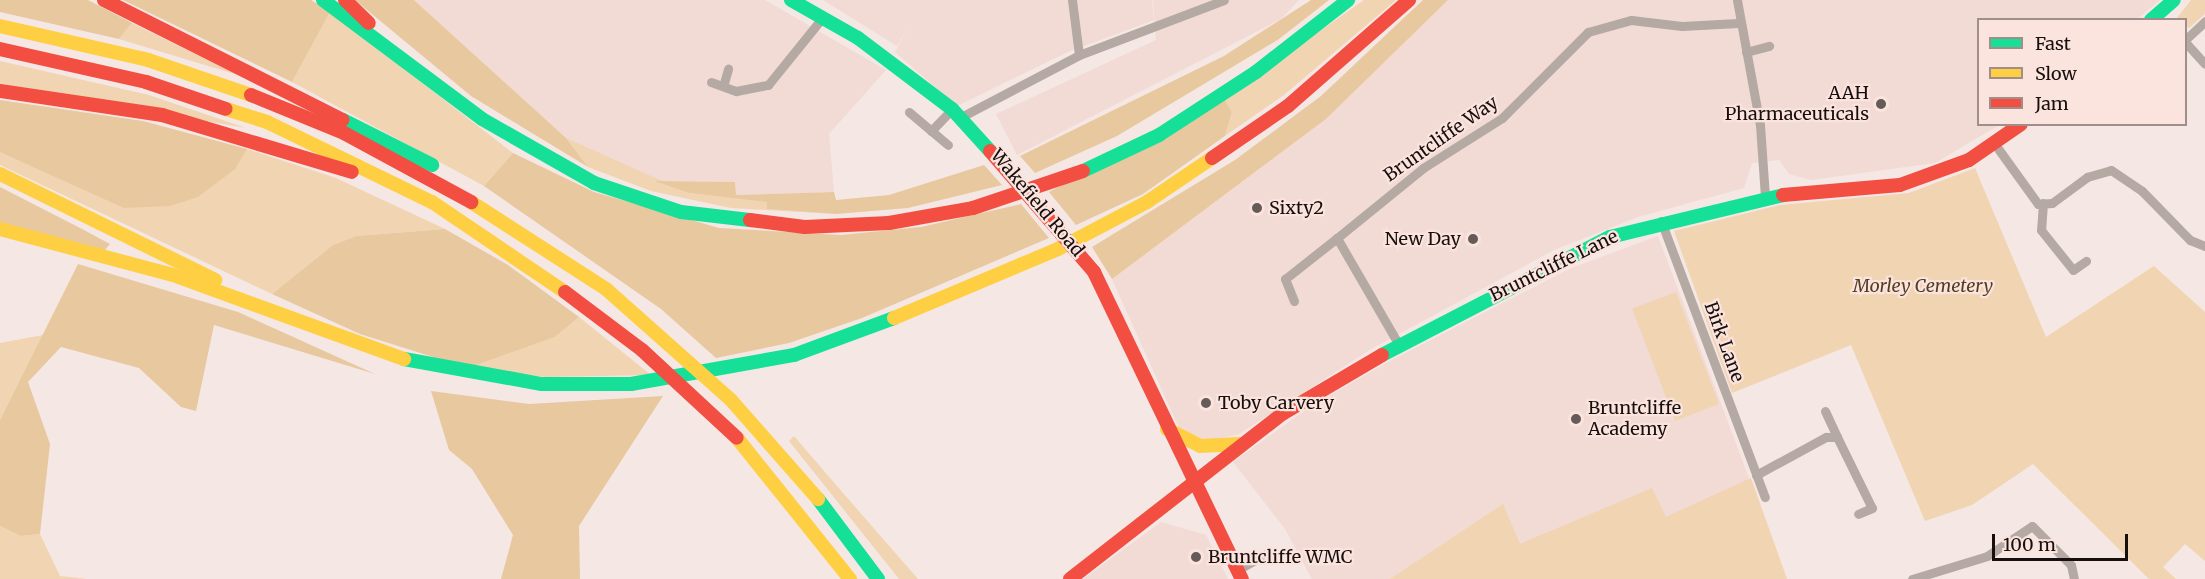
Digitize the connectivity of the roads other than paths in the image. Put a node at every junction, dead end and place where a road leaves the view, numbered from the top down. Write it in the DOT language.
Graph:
graph roads {
  1 [pos="104,0"];
  2 [pos="323,0"];
  3 [pos="345,0"];
  4 [pos="791,0"];
  5 [pos="1072,0"];
  6 [pos="1224,0"];
  7 [pos="1348,0"];
  8 [pos="1409,0"];
  9 [pos="1737,0"];
  10 [pos="2174,0"];
  11 [pos="2159,17"];
  12 [pos="822,18"];
  13 [pos="2205,21"];
  14 [pos="1738,23"];
  15 [pos="0,26"];
  16 [pos="2187,38"];
  17 [pos="2187,44"];
  18 [pos="1769,46"];
  19 [pos="0,49"];
  20 [pos="1746,52"];
  21 [pos="1079,55"];
  22 [pos="2205,64"];
  23 [pos="416,68"];
  24 [pos="728,69"];
  25 [pos="711,82"];
  26 [pos="724,83"];
  27 [pos="0,91"];
  28 [pos="909,112"];
  29 [pos="957,113"];
  30 [pos="2018,126"];
  31 [pos="931,131"];
  32 [pos="1994,143"];
  33 [pos="948,145"];
  34 [pos="0,174"];
  35 [pos="1765,197"];
  36 [pos="432,202"];
  37 [pos="2043,203"];
  38 [pos="1661,221"];
  39 [pos="0,229"];
  40 [pos="1337,238"];
  41 [pos="2205,246"];
  42 [pos="2086,261"];
  43 [pos="606,290"];
  44 [pos="1294,301"];
  45 [pos="303,322"];
  46 [pos="1399,345"];
  47 [pos="1826,411"];
  48 [pos="1167,429"];
  49 [pos="1837,436"];
  50 [pos="1243,443"];
  51 [pos="1756,475"];
  52 [pos="1191,483"];
  53 [pos="1765,497"];
  54 [pos="1858,514"];
  55 [pos="1269,552"];
  56 [pos="1240,574"];
  57 [pos="850,579"];
  58 [pos="878,579"];
  59 [pos="1070,579"];
  60 [pos="1912,579"];
  61 [pos="2074,579"];
  1 -- 43 [label="main road"];
  2 -- 23 [label="main road"];
  3 -- 23 [label="main road"];
  4 -- 12 [label="main road, Wakefield Road"];
  5 -- 21 [label="street"];
  6 -- 21 [label="street"];
  7 -- 23 [label="main road"];
  8 -- 45 [label="main road"];
  9 -- 14 [label="street"];
  10 -- 11 [label="main road"];
  12 -- 26 [label="street"];
  12 -- 29 [label="main road, Wakefield Road"];
  13 -- 16 [label="street"];
  14 -- 20 [label="street"];
  14 -- 40 [label="street, Bruntcliffe Way"];
  15 -- 43 [label="main road"];
  17 -- 22 [label="street"];
  18 -- 20 [label="street"];
  19 -- 36 [label="main road"];
  20 -- 35 [label="street"];
  21 -- 29 [label="street"];
  24 -- 26 [label="street"];
  25 -- 26 [label="street"];
  27 -- 36 [label="main road"];
  28 -- 31 [label="street"];
  29 -- 31 [label="street"];
  29 -- 48 [label="main road, Wakefield Road"];
  30 -- 32 [label="main road, Bruntcliffe Lane"];
  31 -- 33 [label="street"];
  32 -- 35 [label="main road, Bruntcliffe Lane"];
  32 -- 37 [label="street"];
  34 -- 45 [label="main road"];
  35 -- 38 [label="main road, Bruntcliffe Lane"];
  36 -- 57 [label="main road"];
  37 -- 41 [label="street"];
  37 -- 42 [label="street"];
  38 -- 46 [label="main road, Bruntcliffe Lane"];
  38 -- 51 [label="street, Birk Lane"];
  39 -- 45 [label="main road"];
  40 -- 44 [label="street, Bruntcliffe Way"];
  40 -- 46 [label="street"];
  43 -- 58 [label="main road"];
  46 -- 50 [label="main road, Bruntcliffe Lane"];
  47 -- 49 [label="street"];
  48 -- 50 [label="main road"];
  48 -- 52 [label="main road, Wakefield Road"];
  49 -- 51 [label="street"];
  49 -- 54 [label="street"];
  50 -- 52 [label="main road, Bruntcliffe Lane"];
  51 -- 53 [label="street, Birk Lane"];
  52 -- 56 [label="main road, Wakefield Road"];
  52 -- 59 [label="main road, Bruntcliffe Lane"];
  55 -- 56 [label="street"];
  60 -- 61 [label="street"];
}
